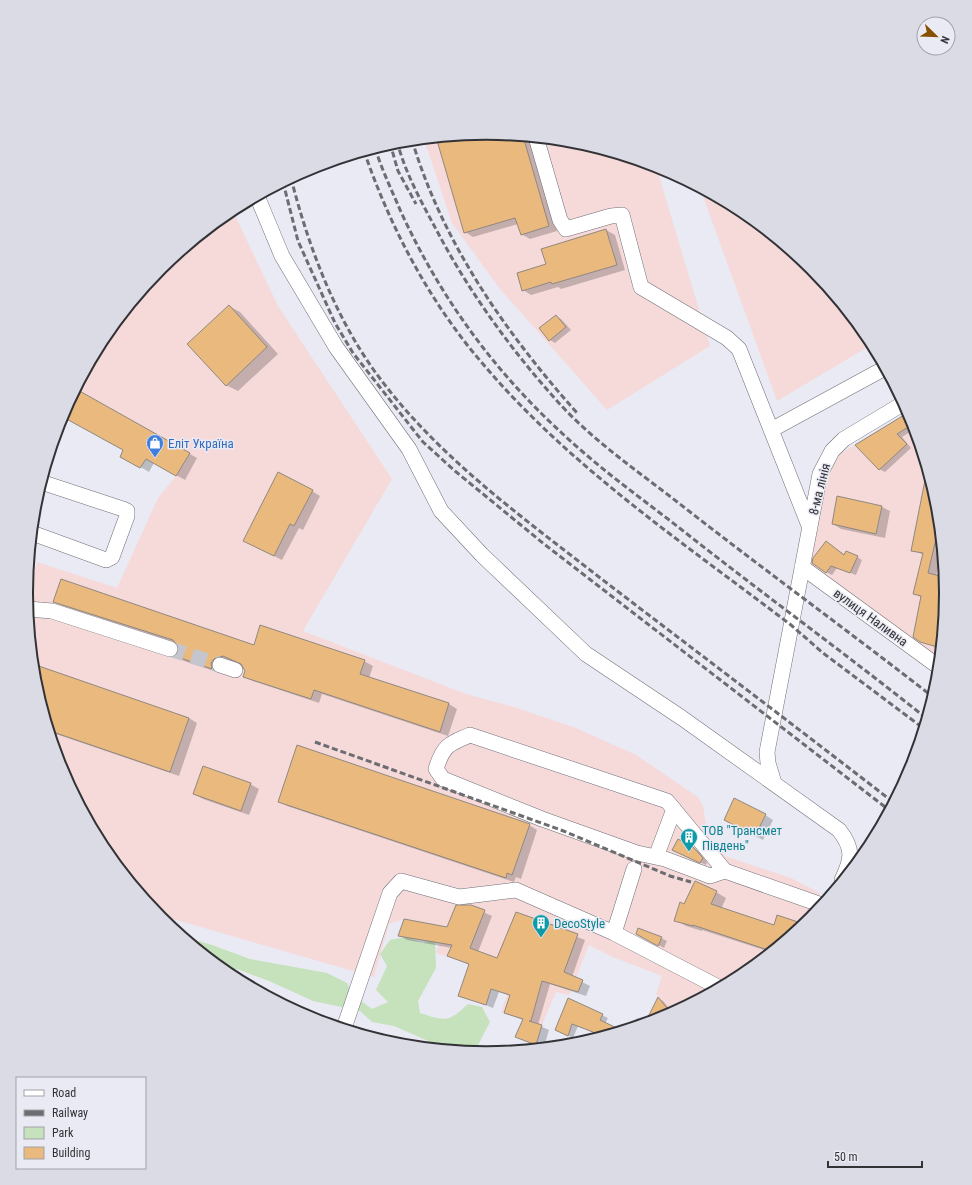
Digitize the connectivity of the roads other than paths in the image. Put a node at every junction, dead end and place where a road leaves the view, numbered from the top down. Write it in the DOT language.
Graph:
graph roads {
  1 [pos="538,142"];
  2 [pos="259,201"];
  3 [pos="880,370"];
  4 [pos="899,406"];
  5 [pos="771,430"];
  6 [pos="46,484"];
  7 [pos="810,528"];
  8 [pos="37,535"];
  9 [pos="802,567"];
  10 [pos="34,609"];
  11 [pos="170,649"];
  12 [pos="933,663"];
  13 [pos="220,665"];
  14 [pos="235,670"];
  15 [pos="774,783"];
  16 [pos="674,809"];
  17 [pos="656,857"];
  18 [pos="849,863"];
  19 [pos="634,869"];
  20 [pos="725,871"];
  21 [pos="816,903"];
  22 [pos="614,933"];
  23 [pos="713,984"];
  24 [pos="346,1023"];
  1 -- 5 [label="street"];
  2 -- 15 [label="street"];
  3 -- 5 [label="street"];
  4 -- 7 [label="street, 8-ма лінія"];
  5 -- 7 [label="street"];
  6 -- 8 [label="street"];
  7 -- 9 [label="street, 8-ма лінія"];
  9 -- 12 [label="street, вулиця Наливна"];
  9 -- 15 [label="street, 8-ма лінія"];
  10 -- 11 [label="street"];
  13 -- 14 [label="street"];
  15 -- 18 [label="street"];
  16 -- 17 [label="street"];
  16 -- 17 [label="street"];
  16 -- 20 [label="street"];
  17 -- 20 [label="street"];
  19 -- 22 [label="street"];
  20 -- 21 [label="street"];
  22 -- 23 [label="street"];
  22 -- 24 [label="street"];
}
